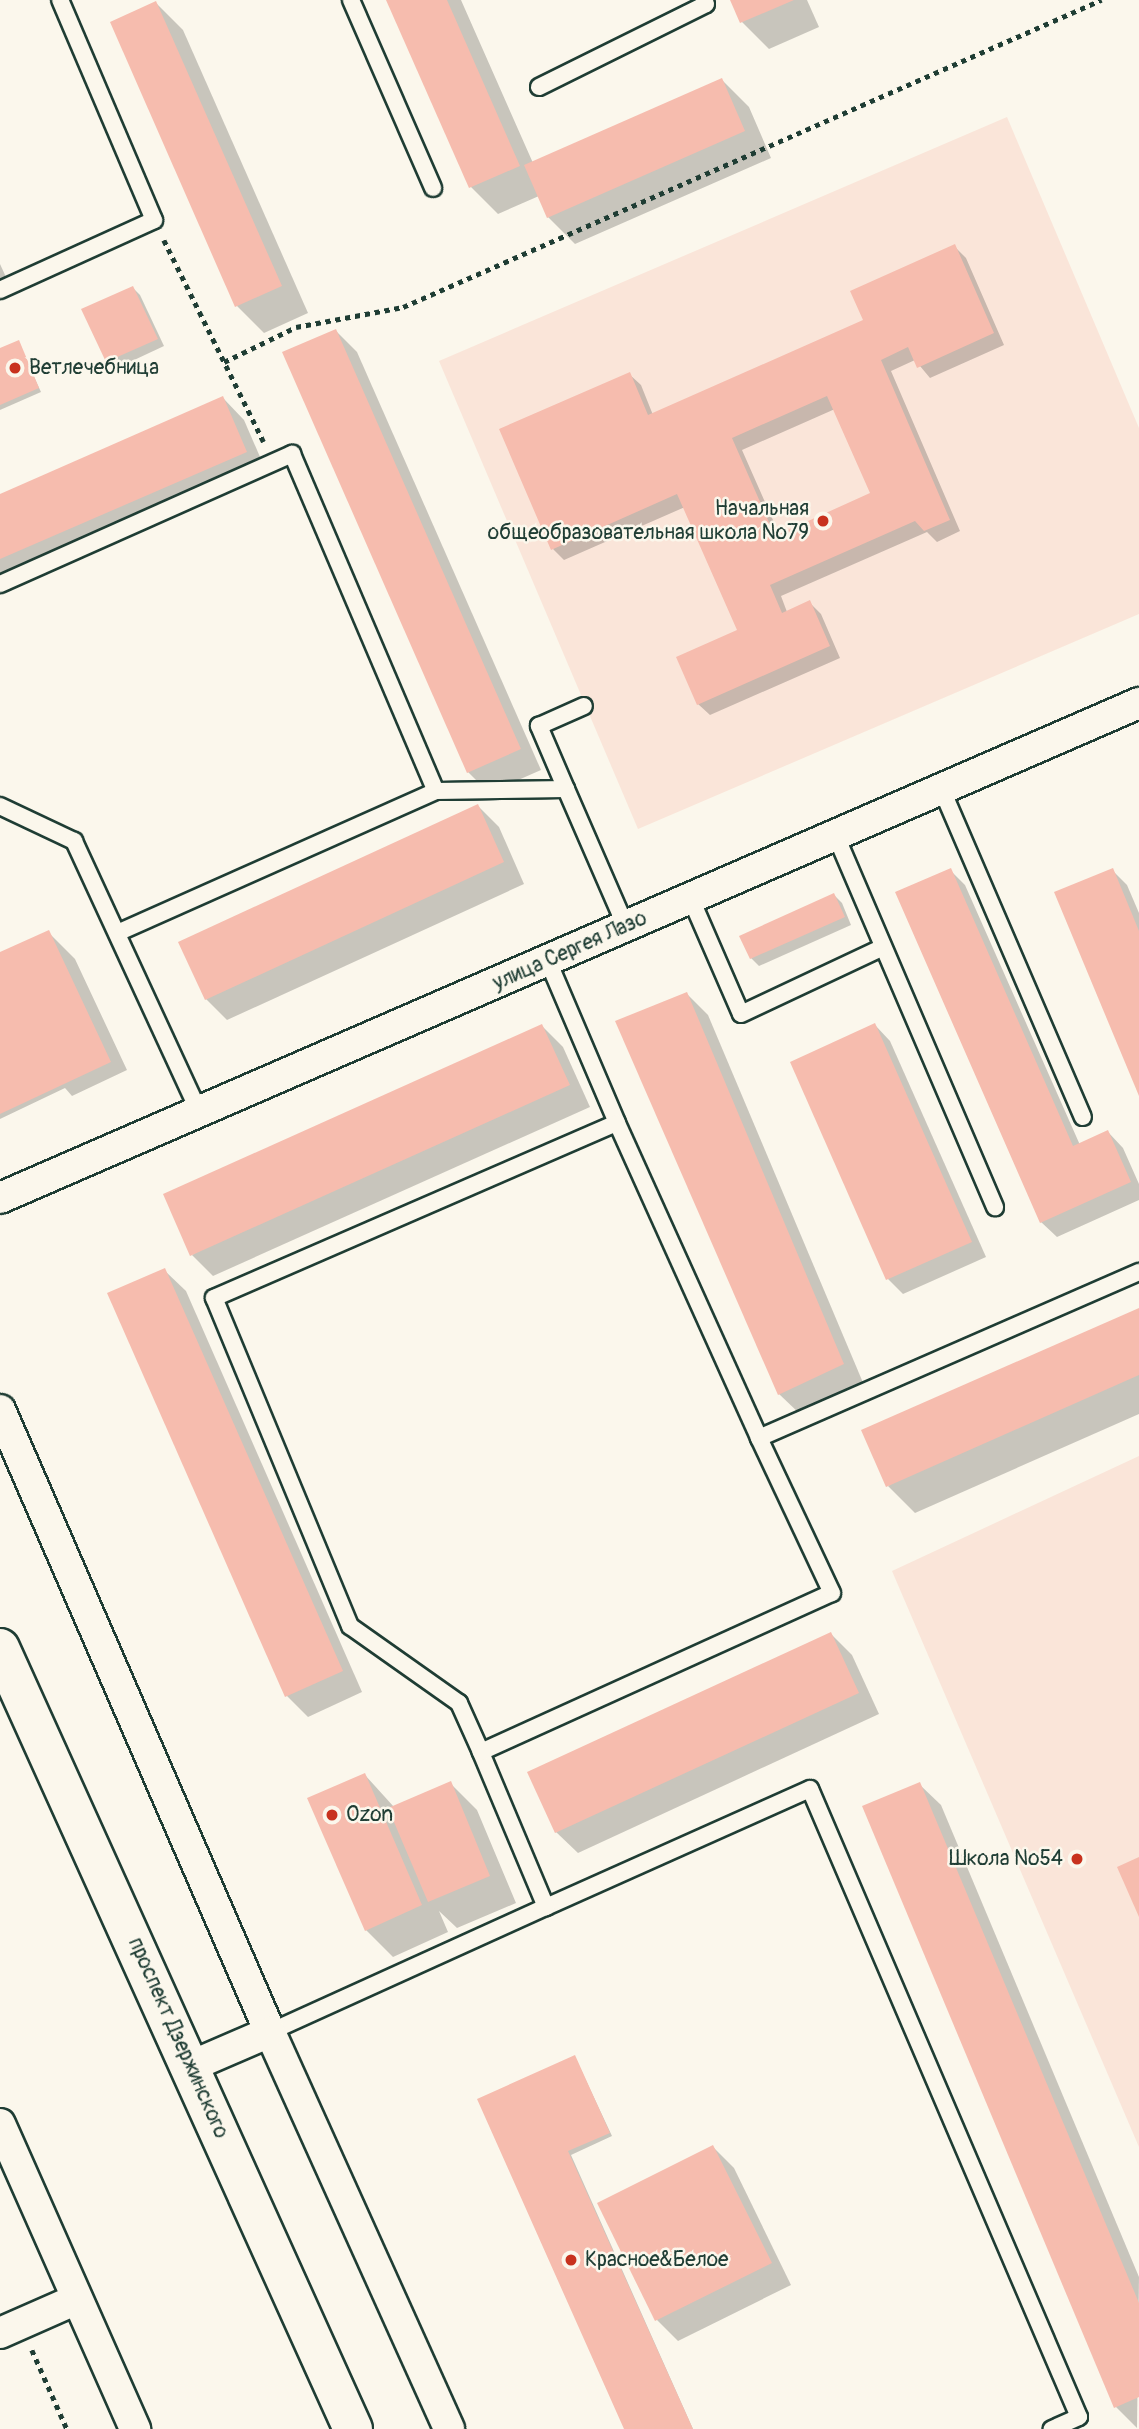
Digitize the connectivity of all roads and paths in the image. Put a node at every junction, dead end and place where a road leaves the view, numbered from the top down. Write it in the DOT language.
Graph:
graph roads {
  1 [pos="60,0"];
  2 [pos="351,0"];
  3 [pos="704,0"];
  4 [pos="1101,0"];
  5 [pos="539,87"];
  6 [pos="433,188"];
  7 [pos="154,220"];
  8 [pos="0,290"];
  9 [pos="224,362"];
  10 [pos="274,461"];
  11 [pos="0,584"];
  12 [pos="1139,703"];
  13 [pos="584,706"];
  14 [pos="566,789"];
  15 [pos="942,790"];
  16 [pos="436,791"];
  17 [pos="0,806"];
  18 [pos="836,836"];
  19 [pos="691,899"];
  20 [pos="626,927"];
  21 [pos="117,933"];
  22 [pos="881,948"];
  23 [pos="548,961"];
  24 [pos="199,1111"];
  25 [pos="1083,1117"];
  26 [pos="617,1123"];
  27 [pos="0,1198"];
  28 [pos="995,1207"];
  29 [pos="1139,1272"];
  30 [pos="0,1410"];
  31 [pos="760,1438"];
  32 [pos="0,1648"];
  33 [pos="481,1752"];
  34 [pos="547,1907"];
  35 [pos="270,2032"];
  36 [pos="191,2066"];
  37 [pos="0,2124"];
  38 [pos="77,2299"];
  39 [pos="10,2328"];
  40 [pos="67,2429"];
  41 [pos="135,2429"];
  42 [pos="353,2429"];
  43 [pos="449,2429"];
  44 [pos="1052,2429"];
  1 -- 7 [label="lane"];
  2 -- 6 [label="lane"];
  3 -- 5 [label="lane"];
  4 -- 9 [label="path"];
  7 -- 8 [label="lane"];
  7 -- 9 [label="path"];
  9 -- 10 [label="path"];
  10 -- 11 [label="lane"];
  10 -- 16 [label="lane"];
  12 -- 15 [label="street, улица Сергея Лазо"];
  13 -- 14 [label="lane"];
  14 -- 16 [label="lane"];
  14 -- 20 [label="lane"];
  15 -- 18 [label="street, улица Сергея Лазо"];
  15 -- 25 [label="lane"];
  16 -- 21 [label="lane"];
  17 -- 21 [label="lane"];
  18 -- 19 [label="street, улица Сергея Лазо"];
  18 -- 22 [label="lane"];
  19 -- 20 [label="street, улица Сергея Лазо"];
  19 -- 22 [label="lane"];
  20 -- 23 [label="street, улица Сергея Лазо"];
  21 -- 24 [label="lane"];
  22 -- 28 [label="lane"];
  23 -- 24 [label="street, улица Сергея Лазо"];
  23 -- 26 [label="lane"];
  24 -- 27 [label="street, улица Сергея Лазо"];
  26 -- 31 [label="lane"];
  26 -- 33 [label="lane"];
  29 -- 31 [label="lane"];
  30 -- 35 [label="street"];
  31 -- 33 [label="lane"];
  32 -- 36 [label="main road, проспект Дзержинского"];
  33 -- 34 [label="lane"];
  34 -- 35 [label="lane"];
  34 -- 44 [label="lane"];
  35 -- 36 [label="street"];
  35 -- 43 [label="street"];
  36 -- 42 [label="main road, проспект Дзержинского"];
  37 -- 38 [label="street"];
  38 -- 39 [label="street"];
  38 -- 41 [label="street"];
  39 -- 40 [label="path"];
}
